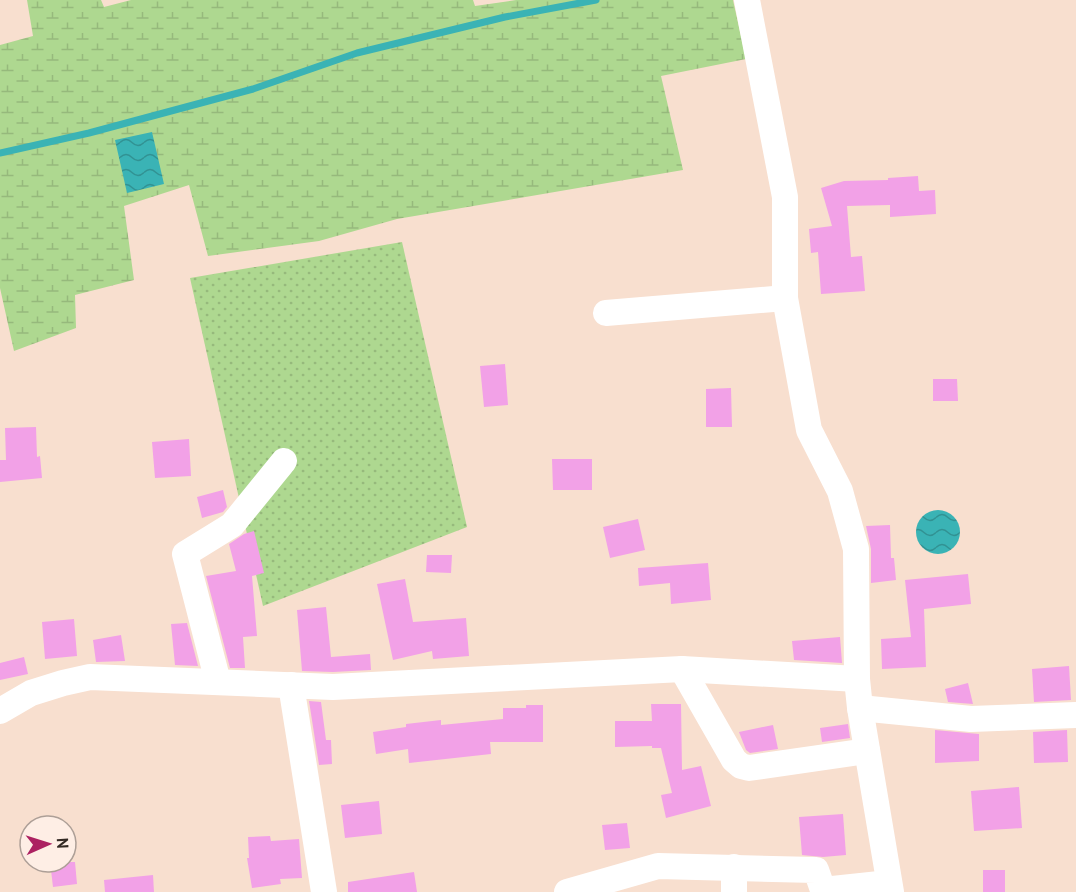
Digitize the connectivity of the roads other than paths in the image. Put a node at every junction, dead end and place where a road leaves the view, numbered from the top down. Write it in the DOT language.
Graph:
graph roads {
  1 [pos="747,0"];
  2 [pos="784,298"];
  3 [pos="606,313"];
  4 [pos="284,461"];
  5 [pos="682,669"];
  6 [pos="857,679"];
  7 [pos="218,682"];
  8 [pos="291,685"];
  9 [pos="860,708"];
  10 [pos="0,711"];
  11 [pos="1076,715"];
  12 [pos="867,751"];
  13 [pos="734,867"];
  14 [pos="890,887"];
  15 [pos="324,892"];
  16 [pos="567,892"];
  17 [pos="734,892"];
  1 -- 2 [label="street"];
  2 -- 3 [label="street"];
  2 -- 6 [label="street"];
  4 -- 7 [label="street"];
  5 -- 6 [label="street"];
  5 -- 8 [label="street"];
  5 -- 12 [label="street"];
  6 -- 9 [label="street"];
  7 -- 8 [label="street"];
  7 -- 10 [label="street"];
  8 -- 15 [label="street"];
  9 -- 11 [label="street"];
  9 -- 12 [label="street"];
  12 -- 14 [label="street"];
  13 -- 14 [label="street"];
  13 -- 16 [label="street"];
  13 -- 17 [label="street"];
}
